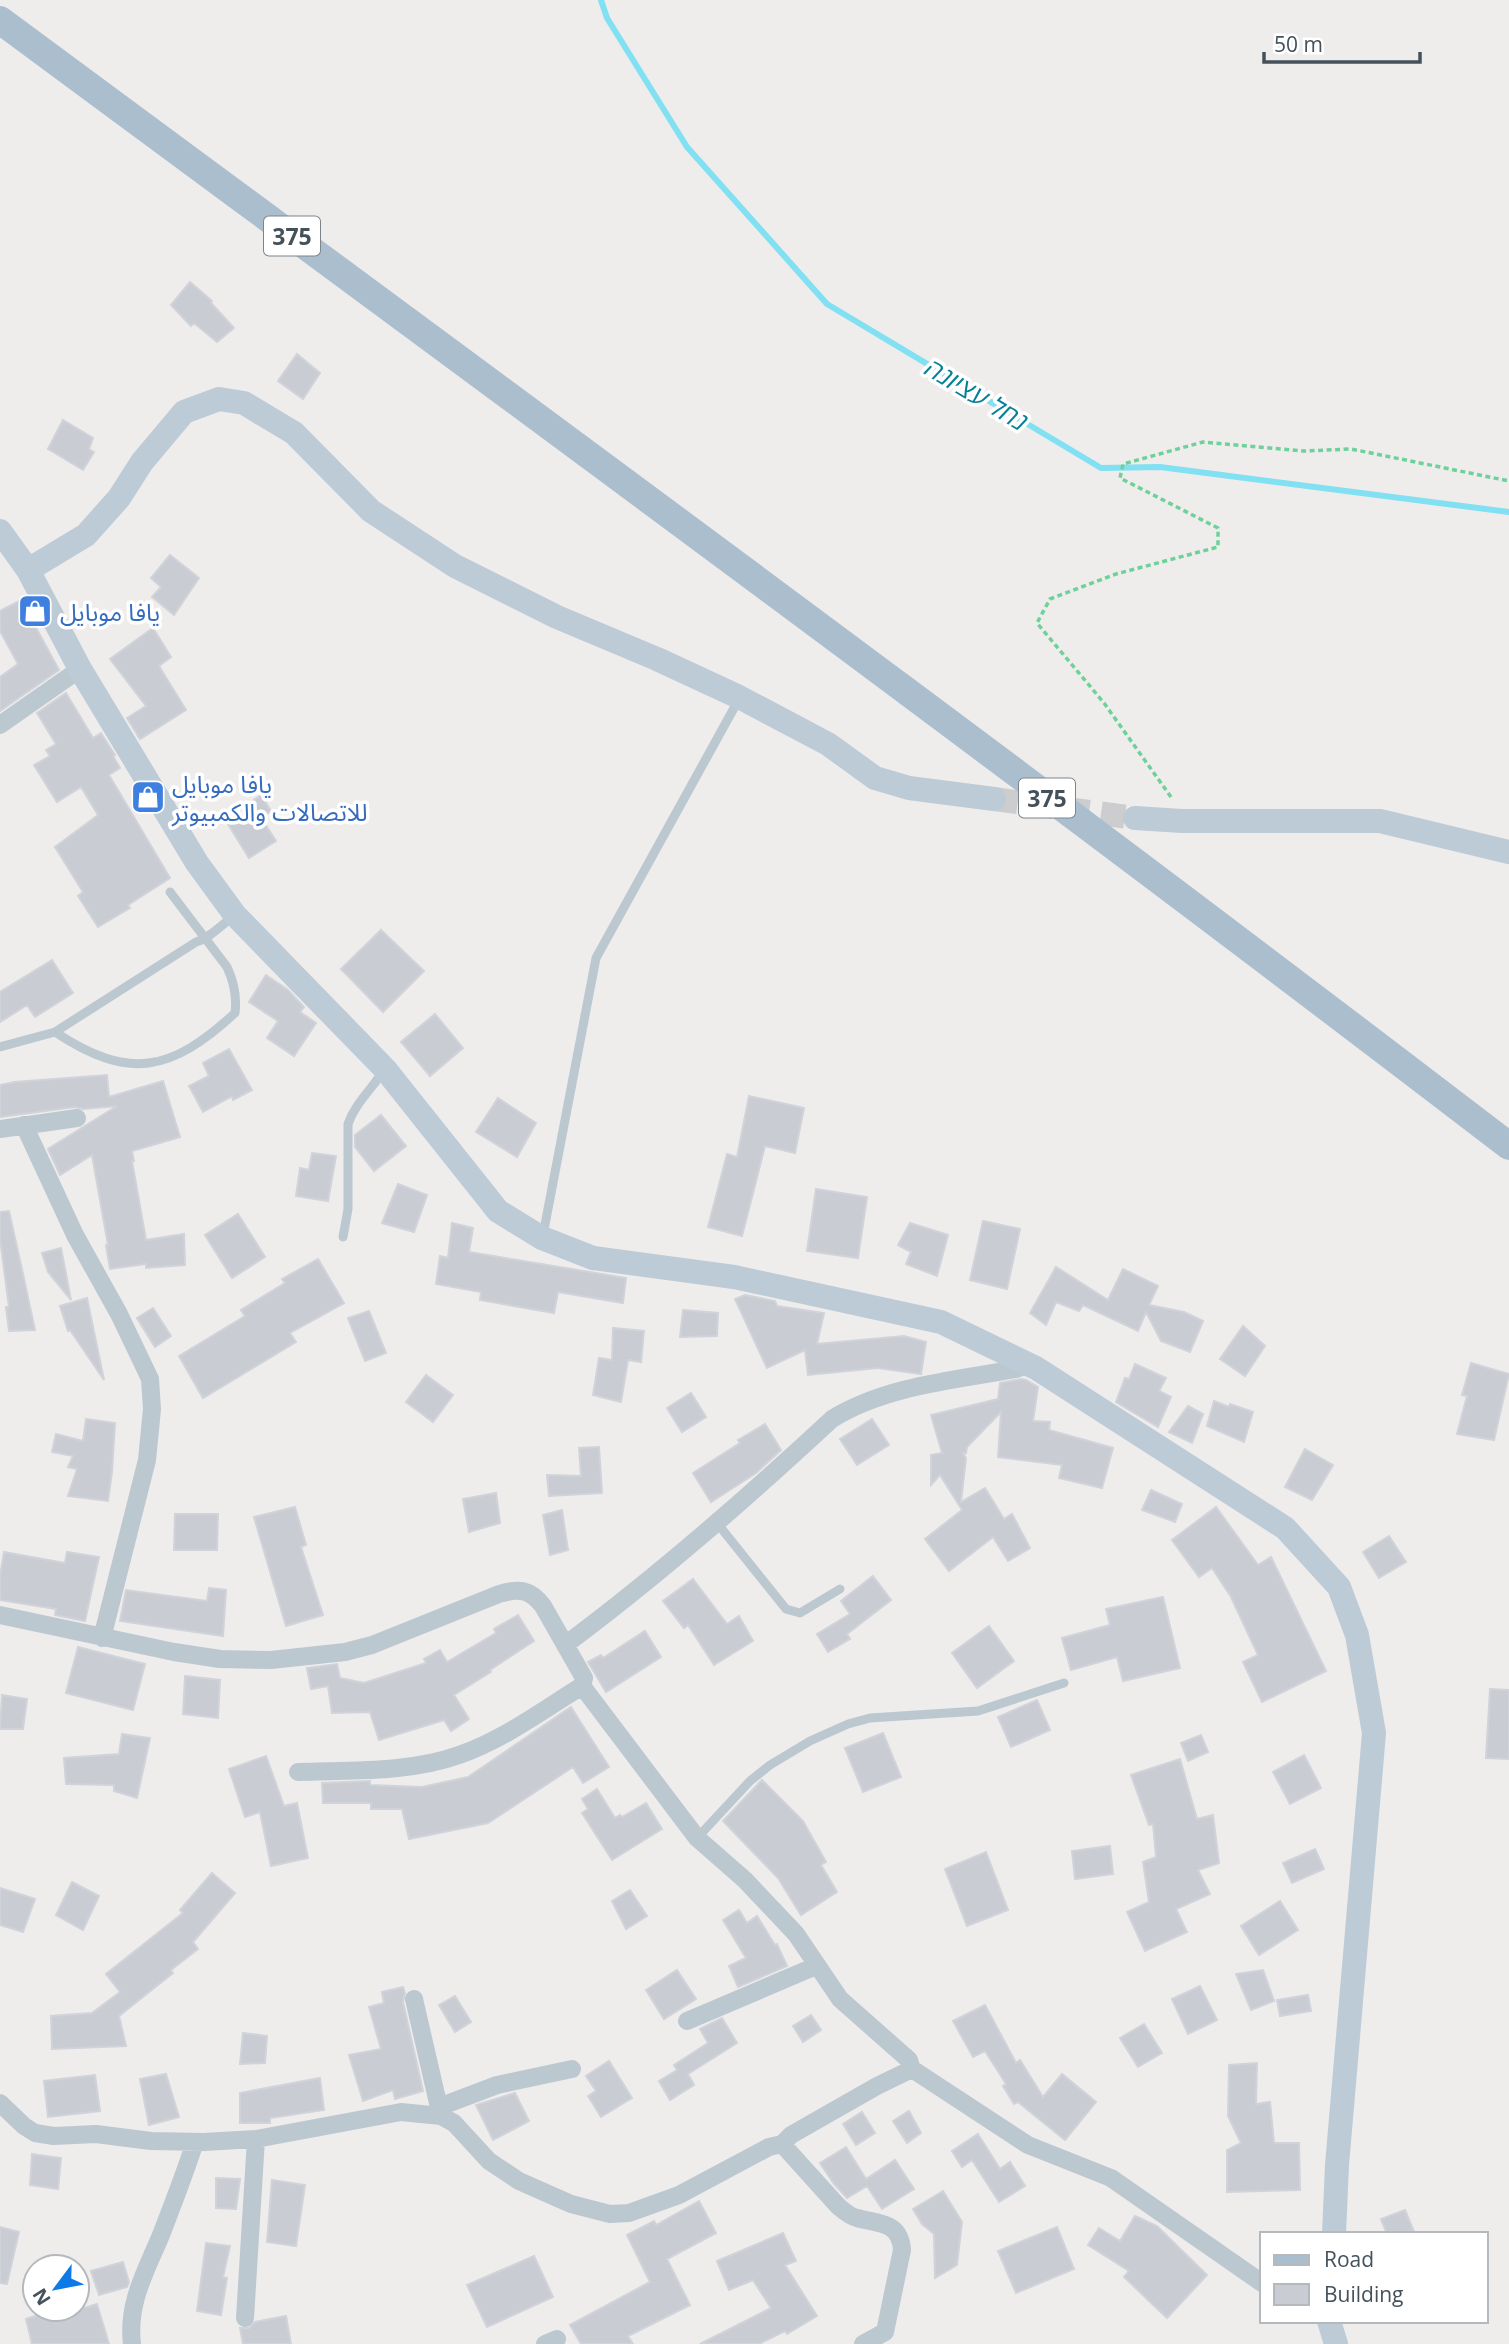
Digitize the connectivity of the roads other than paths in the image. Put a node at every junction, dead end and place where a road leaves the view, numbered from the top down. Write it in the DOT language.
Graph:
graph roads {
  1 [pos="0,20"];
  2 [pos="0,531"];
  3 [pos="29,570"];
  4 [pos="80,668"];
  5 [pos="740,697"];
  6 [pos="0,726"];
  7 [pos="994,799"];
  8 [pos="1135,818"];
  9 [pos="1509,852"];
  10 [pos="170,892"];
  11 [pos="235,915"];
  12 [pos="207,939"];
  13 [pos="55,1032"];
  14 [pos="0,1047"];
  15 [pos="385,1069"];
  16 [pos="77,1118"];
  17 [pos="24,1125"];
  18 [pos="0,1129"];
  19 [pos="1509,1146"];
  20 [pos="343,1237"];
  21 [pos="542,1238"];
  22 [pos="1027,1365"];
  23 [pos="717,1523"];
  24 [pos="840,1589"];
  25 [pos="0,1615"];
  26 [pos="102,1638"];
  27 [pos="565,1645"];
  28 [pos="1064,1683"];
  29 [pos="582,1686"];
  30 [pos="298,1772"];
  31 [pos="697,1838"];
  32 [pos="816,1966"];
  33 [pos="414,1999"];
  34 [pos="687,2021"];
  35 [pos="572,2069"];
  36 [pos="912,2069"];
  37 [pos="0,2103"];
  38 [pos="440,2112"];
  39 [pos="256,2139"];
  40 [pos="195,2142"];
  41 [pos="782,2144"];
  42 [pos="1334,2232"];
  43 [pos="1260,2282"];
  44 [pos="245,2318"];
  45 [pos="890,2338"];
  46 [pos="132,2344"];
  47 [pos="863,2344"];
  1 -- 19 [label="main road, 375"];
  2 -- 3 [label="main road"];
  3 -- 4 [label="main road"];
  3 -- 5 [label="main road"];
  4 -- 6 [label="street"];
  4 -- 11 [label="main road"];
  5 -- 7 [label="main road"];
  5 -- 21 [label="lane"];
  8 -- 9 [label="main road"];
  10 -- 12 [label="lane"];
  11 -- 12 [label="lane"];
  11 -- 15 [label="main road"];
  12 -- 13 [label="lane"];
  12 -- 13 [label="lane"];
  13 -- 14 [label="lane"];
  15 -- 20 [label="lane"];
  15 -- 21 [label="main road"];
  16 -- 17 [label="street"];
  17 -- 18 [label="street"];
  17 -- 26 [label="street"];
  21 -- 22 [label="main road"];
  22 -- 23 [label="street"];
  22 -- 42 [label="main road"];
  23 -- 24 [label="lane"];
  23 -- 27 [label="street"];
  25 -- 26 [label="street"];
  26 -- 27 [label="street"];
  27 -- 29 [label="street"];
  28 -- 31 [label="lane"];
  29 -- 30 [label="street"];
  29 -- 31 [label="street"];
  31 -- 32 [label="street"];
  32 -- 34 [label="street"];
  32 -- 36 [label="street"];
  33 -- 38 [label="street"];
  35 -- 38 [label="street"];
  36 -- 41 [label="street"];
  36 -- 43 [label="street"];
  37 -- 40 [label="street"];
  38 -- 39 [label="street"];
  38 -- 41 [label="street"];
  39 -- 40 [label="street"];
  39 -- 44 [label="street"];
  40 -- 46 [label="street"];
  41 -- 45 [label="street"];
  45 -- 47 [label="street"];
}
